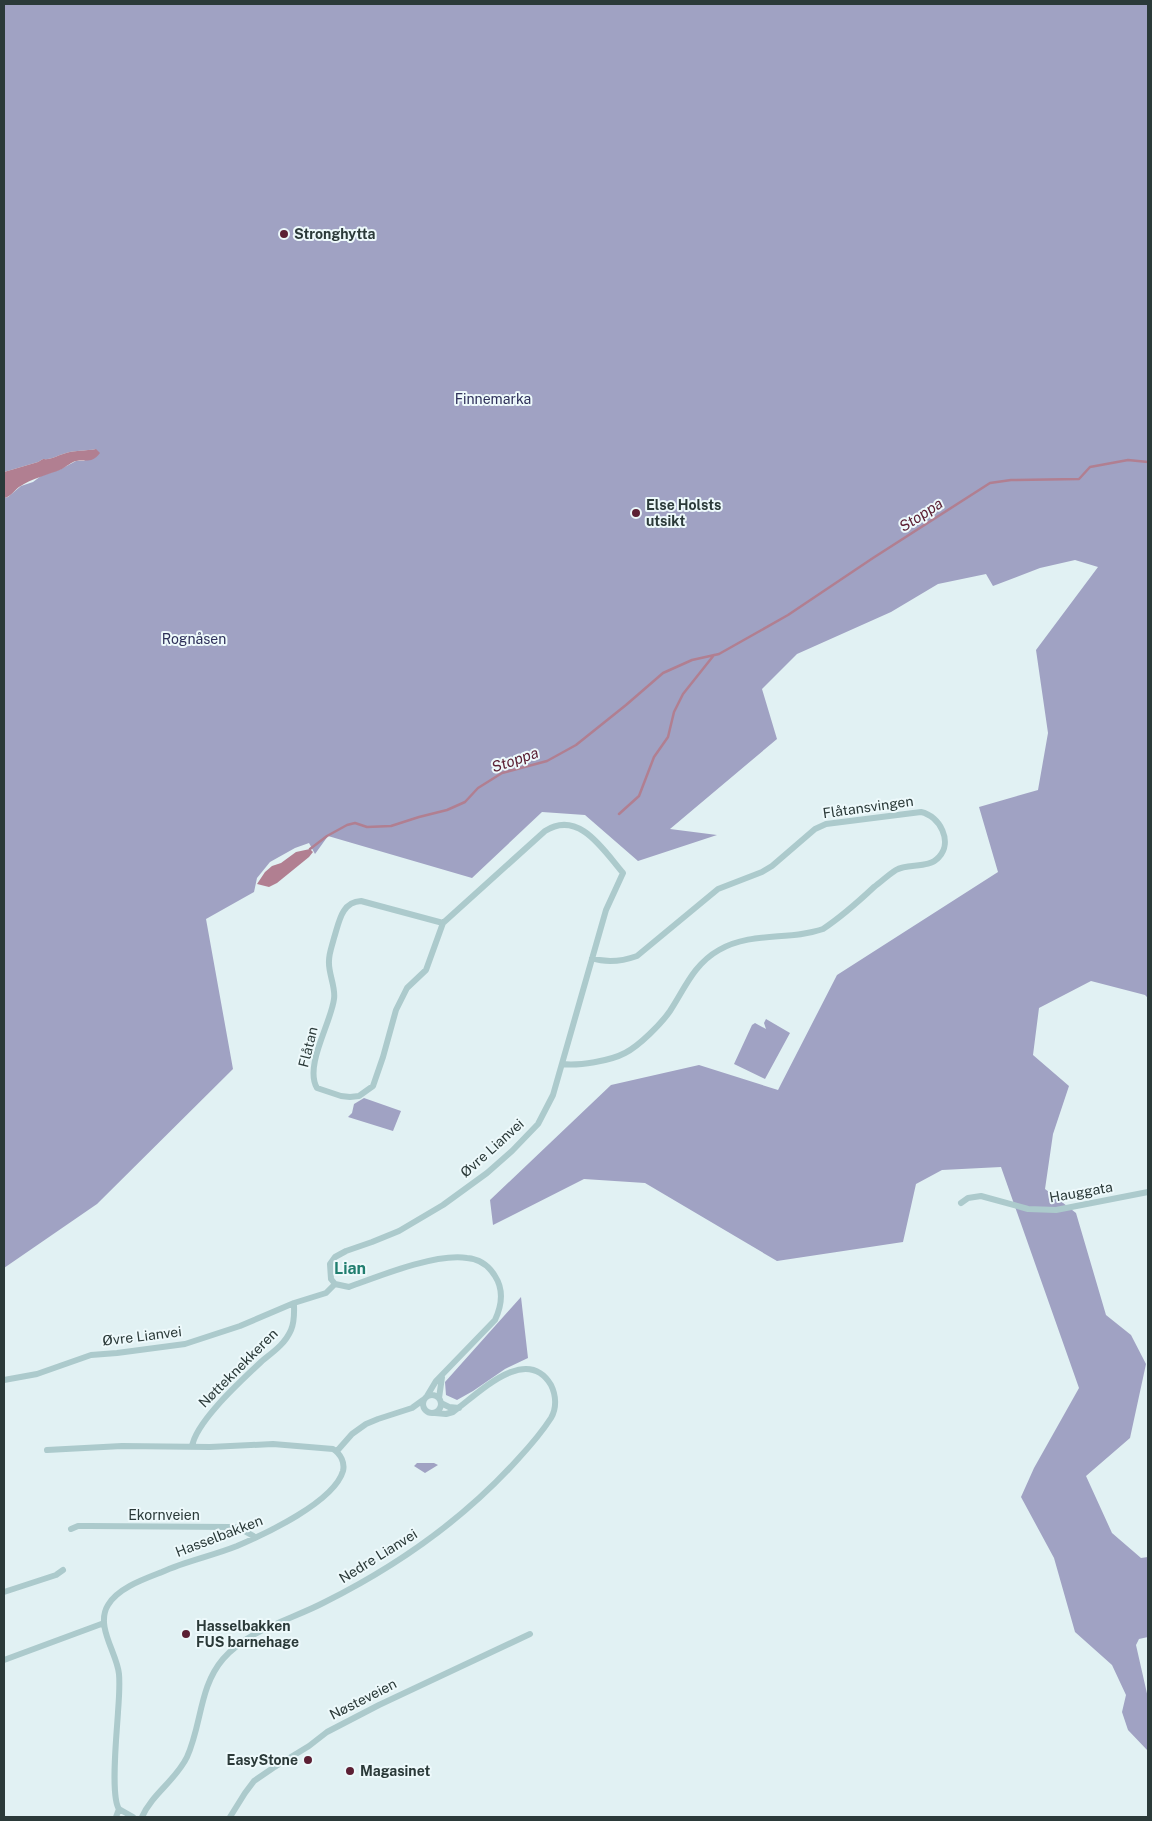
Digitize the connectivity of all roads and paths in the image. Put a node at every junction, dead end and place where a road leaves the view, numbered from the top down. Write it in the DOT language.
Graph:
graph roads {
  1 [pos="623,873"];
  2 [pos="443,923"];
  3 [pos="592,958"];
  4 [pos="562,1064"];
  5 [pos="1148,1192"];
  6 [pos="961,1203"];
  7 [pos="335,1284"];
  8 [pos="294,1303"];
  9 [pos="443,1376"];
  10 [pos="4,1380"];
  11 [pos="425,1398"];
  12 [pos="440,1400"];
  13 [pos="412,1408"];
  14 [pos="459,1408"];
  15 [pos="426,1412"];
  16 [pos="435,1413"];
  17 [pos="192,1447"];
  18 [pos="47,1450"];
  19 [pos="337,1451"];
  20 [pos="71,1530"];
  21 [pos="255,1537"];
  22 [pos="63,1570"];
  23 [pos="4,1592"];
  24 [pos="104,1623"];
  25 [pos="530,1634"];
  26 [pos="4,1660"];
  27 [pos="119,1809"];
  28 [pos="116,1817"];
  29 [pos="133,1817"];
  30 [pos="142,1817"];
  31 [pos="230,1817"];
  1 -- 2 [label="street, Flåtan"];
  1 -- 3 [label="street, Øvre Lianvei"];
  2 -- 2 [label="street, Flåtan"];
  3 -- 4 [label="street, Øvre Lianvei"];
  3 -- 4 [label="street, Flåtansvingen"];
  4 -- 7 [label="street, Øvre Lianvei"];
  5 -- 6 [label="street, Hauggata"];
  7 -- 8 [label="street, Øvre Lianvei"];
  7 -- 9 [label="street"];
  8 -- 10 [label="street, Øvre Lianvei"];
  8 -- 17 [label="street, Nøtteknekkeren"];
  9 -- 11 [label="street"];
  9 -- 12 [label="street"];
  11 -- 12 [label="street"];
  11 -- 13 [label="street"];
  11 -- 15 [label="street"];
  12 -- 14 [label="street"];
  12 -- 16 [label="street"];
  13 -- 15 [label="street"];
  13 -- 19 [label="street"];
  14 -- 16 [label="street, Nedre Lianvei"];
  14 -- 30 [label="street, Nedre Lianvei"];
  15 -- 16 [label="street"];
  17 -- 18 [label="street"];
  17 -- 19 [label="street"];
  19 -- 21 [label="street, Hasselbakken"];
  20 -- 21 [label="street, Ekornveien"];
  21 -- 24 [label="street, Hasselbakken"];
  22 -- 23 [label="street"];
  24 -- 26 [label="street"];
  24 -- 27 [label="street"];
  25 -- 31 [label="street, Nøsteveien"];
  27 -- 28 [label="street"];
  27 -- 29 [label="street"];
}
